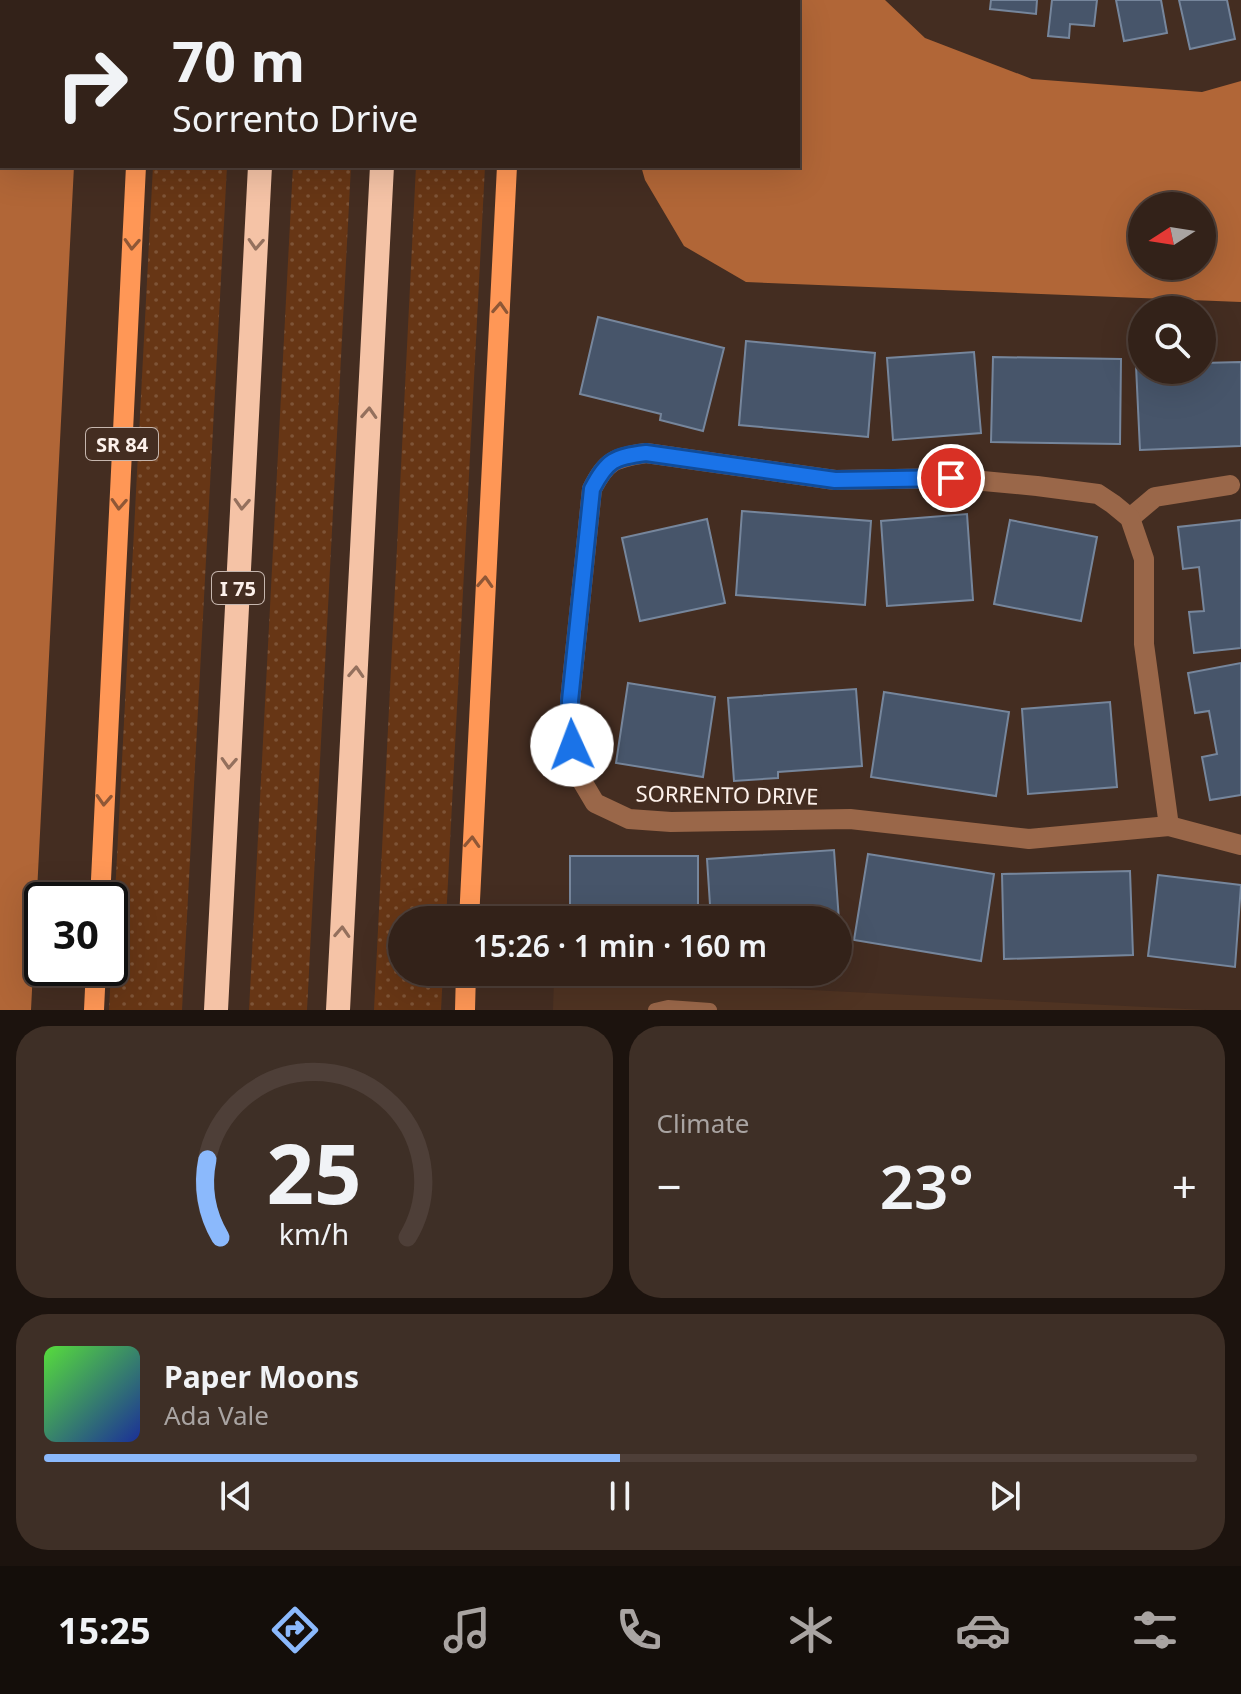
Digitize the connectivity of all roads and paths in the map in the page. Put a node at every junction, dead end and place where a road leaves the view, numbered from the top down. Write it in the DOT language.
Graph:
graph roads {
  1 [pos="136,168"];
  2 [pos="260,168"];
  3 [pos="382,168"];
  4 [pos="507,168"];
  5 [pos="1230,485"];
  6 [pos="1130,518"];
  7 [pos="1169,826"];
  8 [pos="1241,845"];
  9 [pos="101,882"];
  10 [pos="470,906"];
  11 [pos="95,986"];
  12 [pos="466,986"];
  13 [pos="94,1010"];
  14 [pos="216,1010"];
  15 [pos="338,1010"];
  16 [pos="465,1010"];
  17 [pos="655,1010"];
  18 [pos="710,1010"];
  1 -- 9 [label="main road, SR 84, one-way"];
  2 -- 14 [label="highway, I 75, one-way"];
  15 -- 3 [label="highway, one-way"];
  10 -- 4 [label="main road, one-way"];
  5 -- 6 [label="street"];
  6 -- 7 [label="street"];
  6 -- 7 [label="street, SORRENTO DRIVE"];
  7 -- 8 [label="street, SORRENTO DRIVE"];
  11 -- 13 [label="main road"];
  12 -- 16 [label="main road"];
  17 -- 18 [label="lane"];
}
